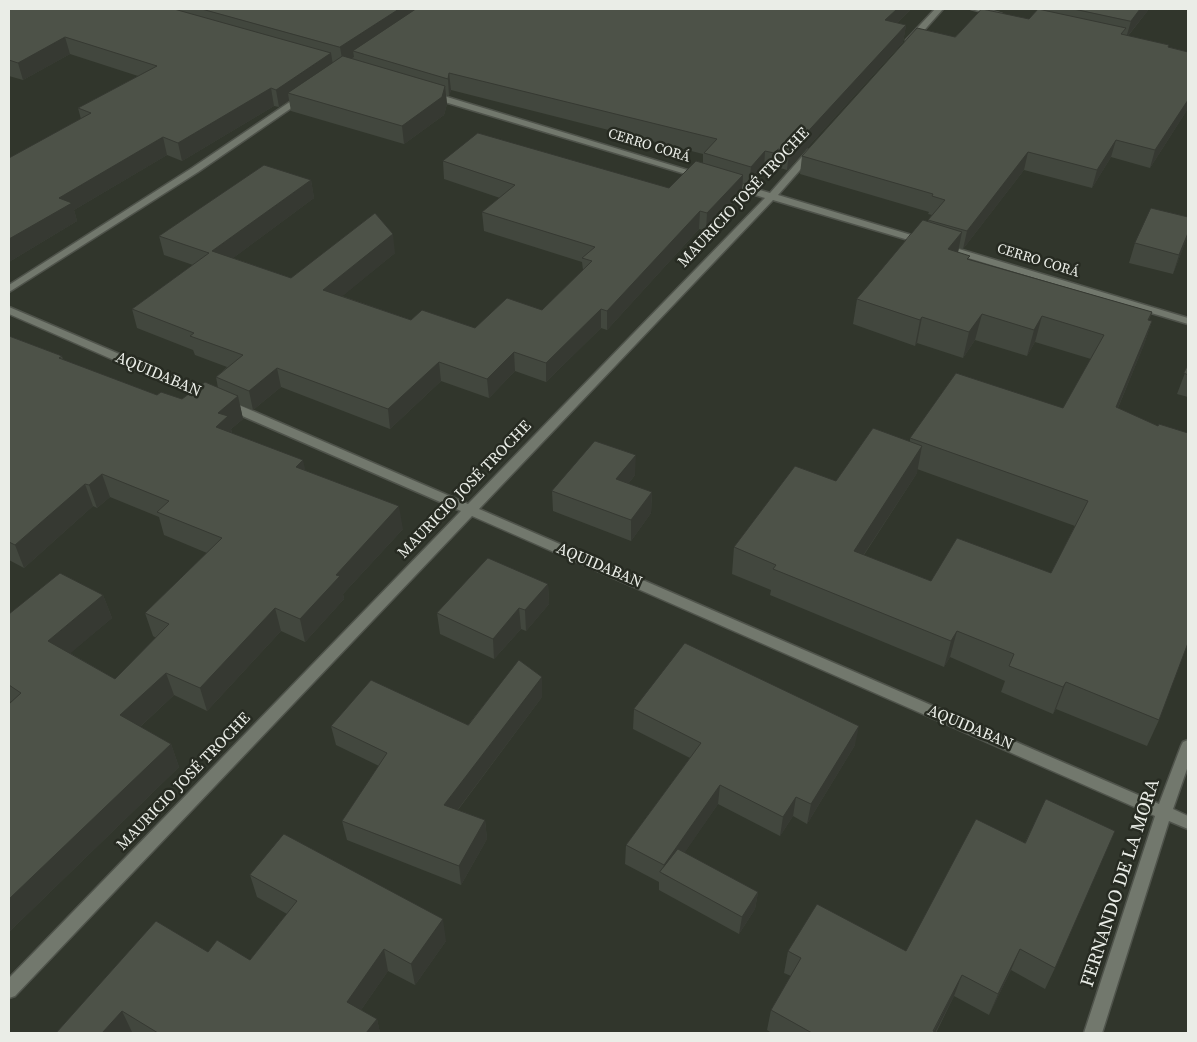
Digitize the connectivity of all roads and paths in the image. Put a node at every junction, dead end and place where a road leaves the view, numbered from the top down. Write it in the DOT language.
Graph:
graph roads {
  1 [pos="939,9"];
  2 [pos="974,9"];
  3 [pos="1004,15"];
  4 [pos="900,52"];
  5 [pos="310,91"];
  6 [pos="419,91"];
  7 [pos="817,146"];
  8 [pos="772,196"];
  9 [pos="9,289"];
  10 [pos="9,310"];
  11 [pos="1188,320"];
  12 [pos="469,510"];
  13 [pos="1188,746"];
  14 [pos="1164,812"];
  15 [pos="1188,823"];
  16 [pos="9,990"];
  17 [pos="1094,1033"];
  1 -- 4 [label="street"];
  2 -- 3 [label="street"];
  5 -- 9 [label="street"];
  6 -- 8 [label="street, CERRO CORÁ"];
  7 -- 8 [label="street, MAURICIO JOSÉ TROCHE"];
  8 -- 11 [label="street, CERRO CORÁ"];
  8 -- 12 [label="street, MAURICIO JOSÉ TROCHE"];
  10 -- 12 [label="street, AQUIDABAN"];
  12 -- 14 [label="street, AQUIDABAN"];
  12 -- 16 [label="street, MAURICIO JOSÉ TROCHE"];
  13 -- 14 [label="street, FERNANDO DE LA MORA"];
  14 -- 15 [label="street, AQUIDABAN"];
  14 -- 17 [label="street, FERNANDO DE LA MORA"];
}
